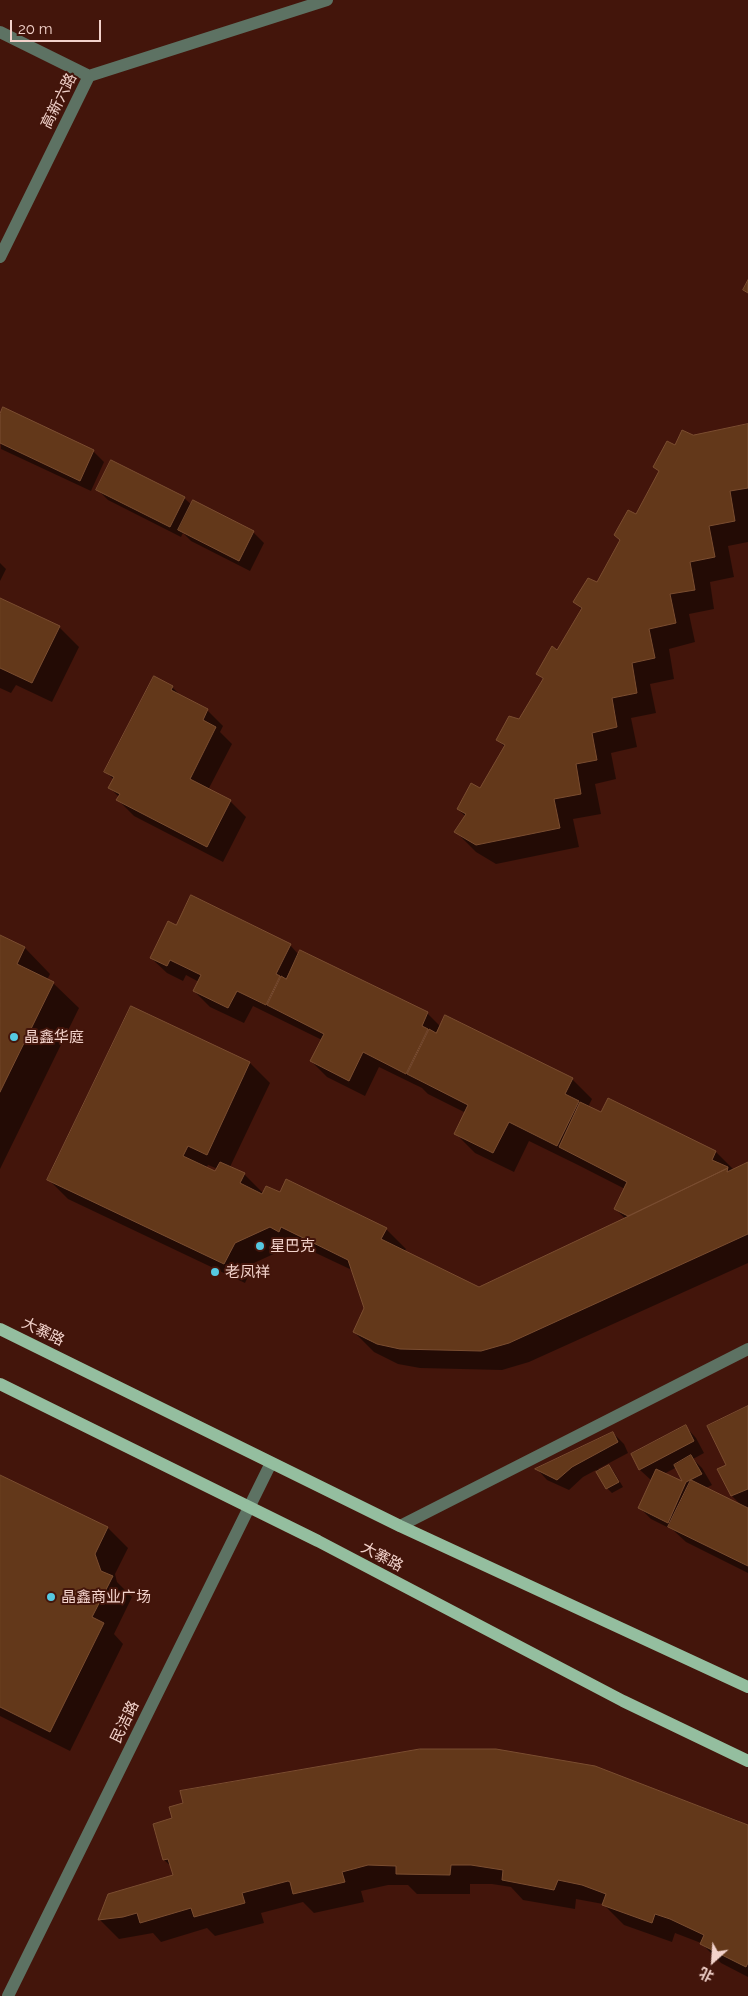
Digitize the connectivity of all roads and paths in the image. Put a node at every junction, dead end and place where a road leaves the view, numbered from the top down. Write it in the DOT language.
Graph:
graph roads {
  1 [pos="327,0"];
  2 [pos="0,32"];
  3 [pos="89,76"];
  4 [pos="0,257"];
  5 [pos="0,1329"];
  6 [pos="748,1349"];
  7 [pos="0,1384"];
  8 [pos="271,1463"];
  9 [pos="249,1507"];
  10 [pos="400,1526"];
  11 [pos="748,1687"];
  12 [pos="748,1761"];
  13 [pos="8,1996"];
  1 -- 3 [label="street, 高新六路"];
  2 -- 3 [label="street"];
  3 -- 4 [label="street, 高新六路"];
  5 -- 8 [label="main road, 大寨路"];
  6 -- 10 [label="street"];
  7 -- 9 [label="main road, 大寨路"];
  8 -- 9 [label="street, 民洁路"];
  8 -- 10 [label="main road, 大寨路"];
  9 -- 12 [label="main road, 大寨路"];
  9 -- 13 [label="street, 民洁路"];
  10 -- 11 [label="main road, 大寨路"];
}
